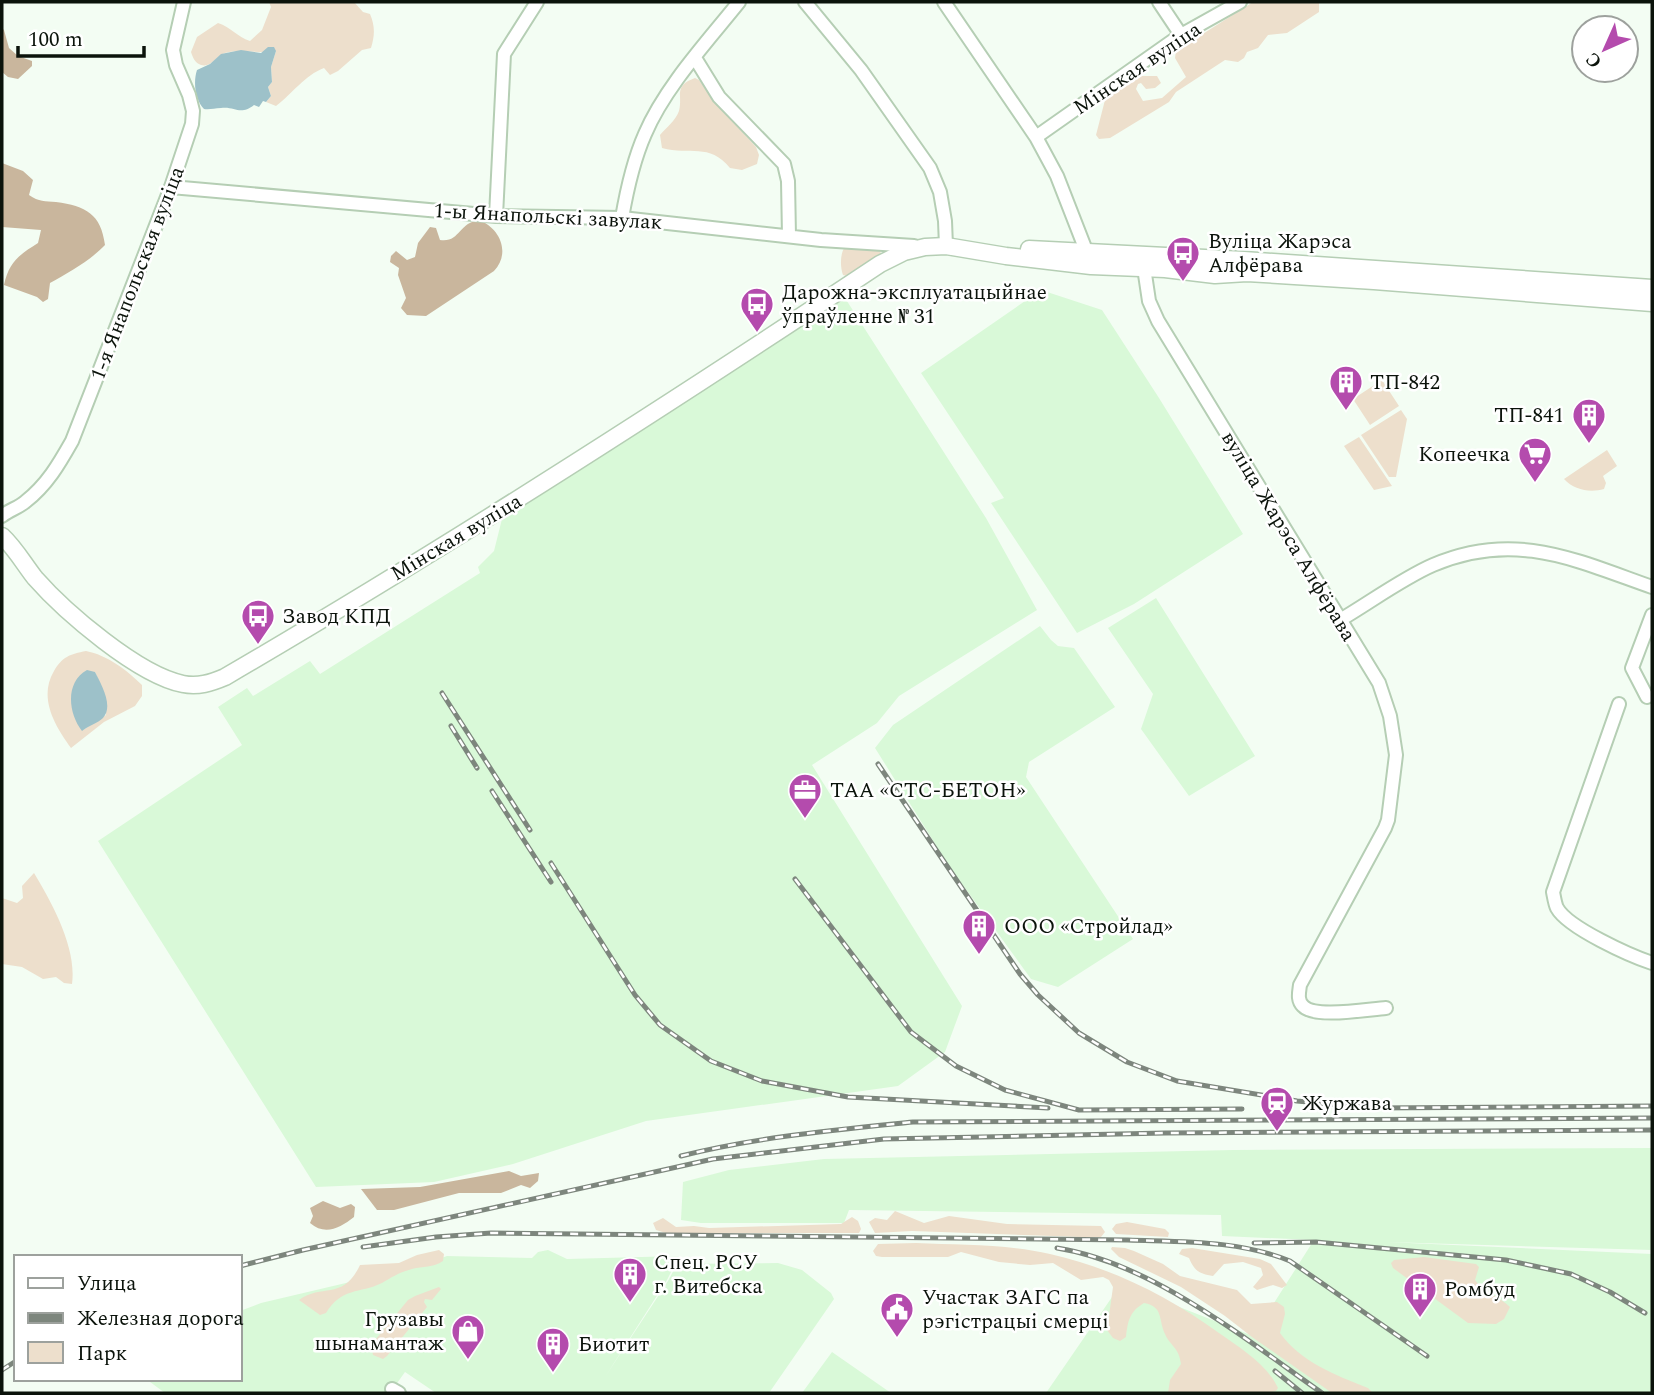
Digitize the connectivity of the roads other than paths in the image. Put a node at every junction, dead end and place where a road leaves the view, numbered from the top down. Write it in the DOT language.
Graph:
graph roads {
  1 [pos="184,2"];
  2 [pos="537,2"];
  3 [pos="739,2"];
  4 [pos="805,2"];
  5 [pos="944,2"];
  6 [pos="1159,2"];
  7 [pos="1240,2"];
  8 [pos="1181,35"];
  9 [pos="695,58"];
  10 [pos="1036,137"];
  11 [pos="171,187"];
  12 [pos="496,216"];
  13 [pos="622,218"];
  14 [pos="789,236"];
  15 [pos="946,246"];
  16 [pos="925,247"];
  17 [pos="1089,259"];
  18 [pos="1143,262"];
  19 [pos="1652,288"];
  20 [pos="1652,303"];
  21 [pos="2,516"];
  22 [pos="2,536"];
  23 [pos="1652,587"];
  24 [pos="1652,615"];
  25 [pos="1340,620"];
  26 [pos="1647,697"];
  27 [pos="1619,704"];
  28 [pos="1652,963"];
  29 [pos="1386,1007"];
  1 -- 11 [label="street, 1-я Янапольская вуліца"];
  2 -- 12 [label="street"];
  3 -- 9 [label="street"];
  4 -- 15 [label="street"];
  5 -- 10 [label="street"];
  6 -- 8 [label="street"];
  7 -- 8 [label="street, Мінская вуліца"];
  8 -- 10 [label="street, Мінская вуліца"];
  9 -- 13 [label="street"];
  9 -- 14 [label="street"];
  10 -- 17 [label="street"];
  11 -- 12 [label="street, 1-ы Янапольскі завулак"];
  11 -- 21 [label="street, 1-я Янапольская вуліца"];
  12 -- 13 [label="street, 1-ы Янапольскі завулак"];
  13 -- 14 [label="street, 1-ы Янапольскі завулак"];
  14 -- 16 [label="street, 1-ы Янапольскі завулак"];
  15 -- 16 [label="main road, Мінская вуліца"];
  15 -- 17 [label="main road, Мінская вуліца"];
  16 -- 22 [label="main road, Мінская вуліца"];
  17 -- 18 [label="main road, Мінская вуліца"];
  18 -- 19 [label="main road"];
  18 -- 20 [label="main road"];
  18 -- 25 [label="street, вуліца Жарэса Алфёрава"];
  23 -- 25 [label="street"];
  24 -- 26 [label="street"];
  25 -- 29 [label="street, вуліца Жарэса Алфёрава"];
  27 -- 28 [label="street"];
}
